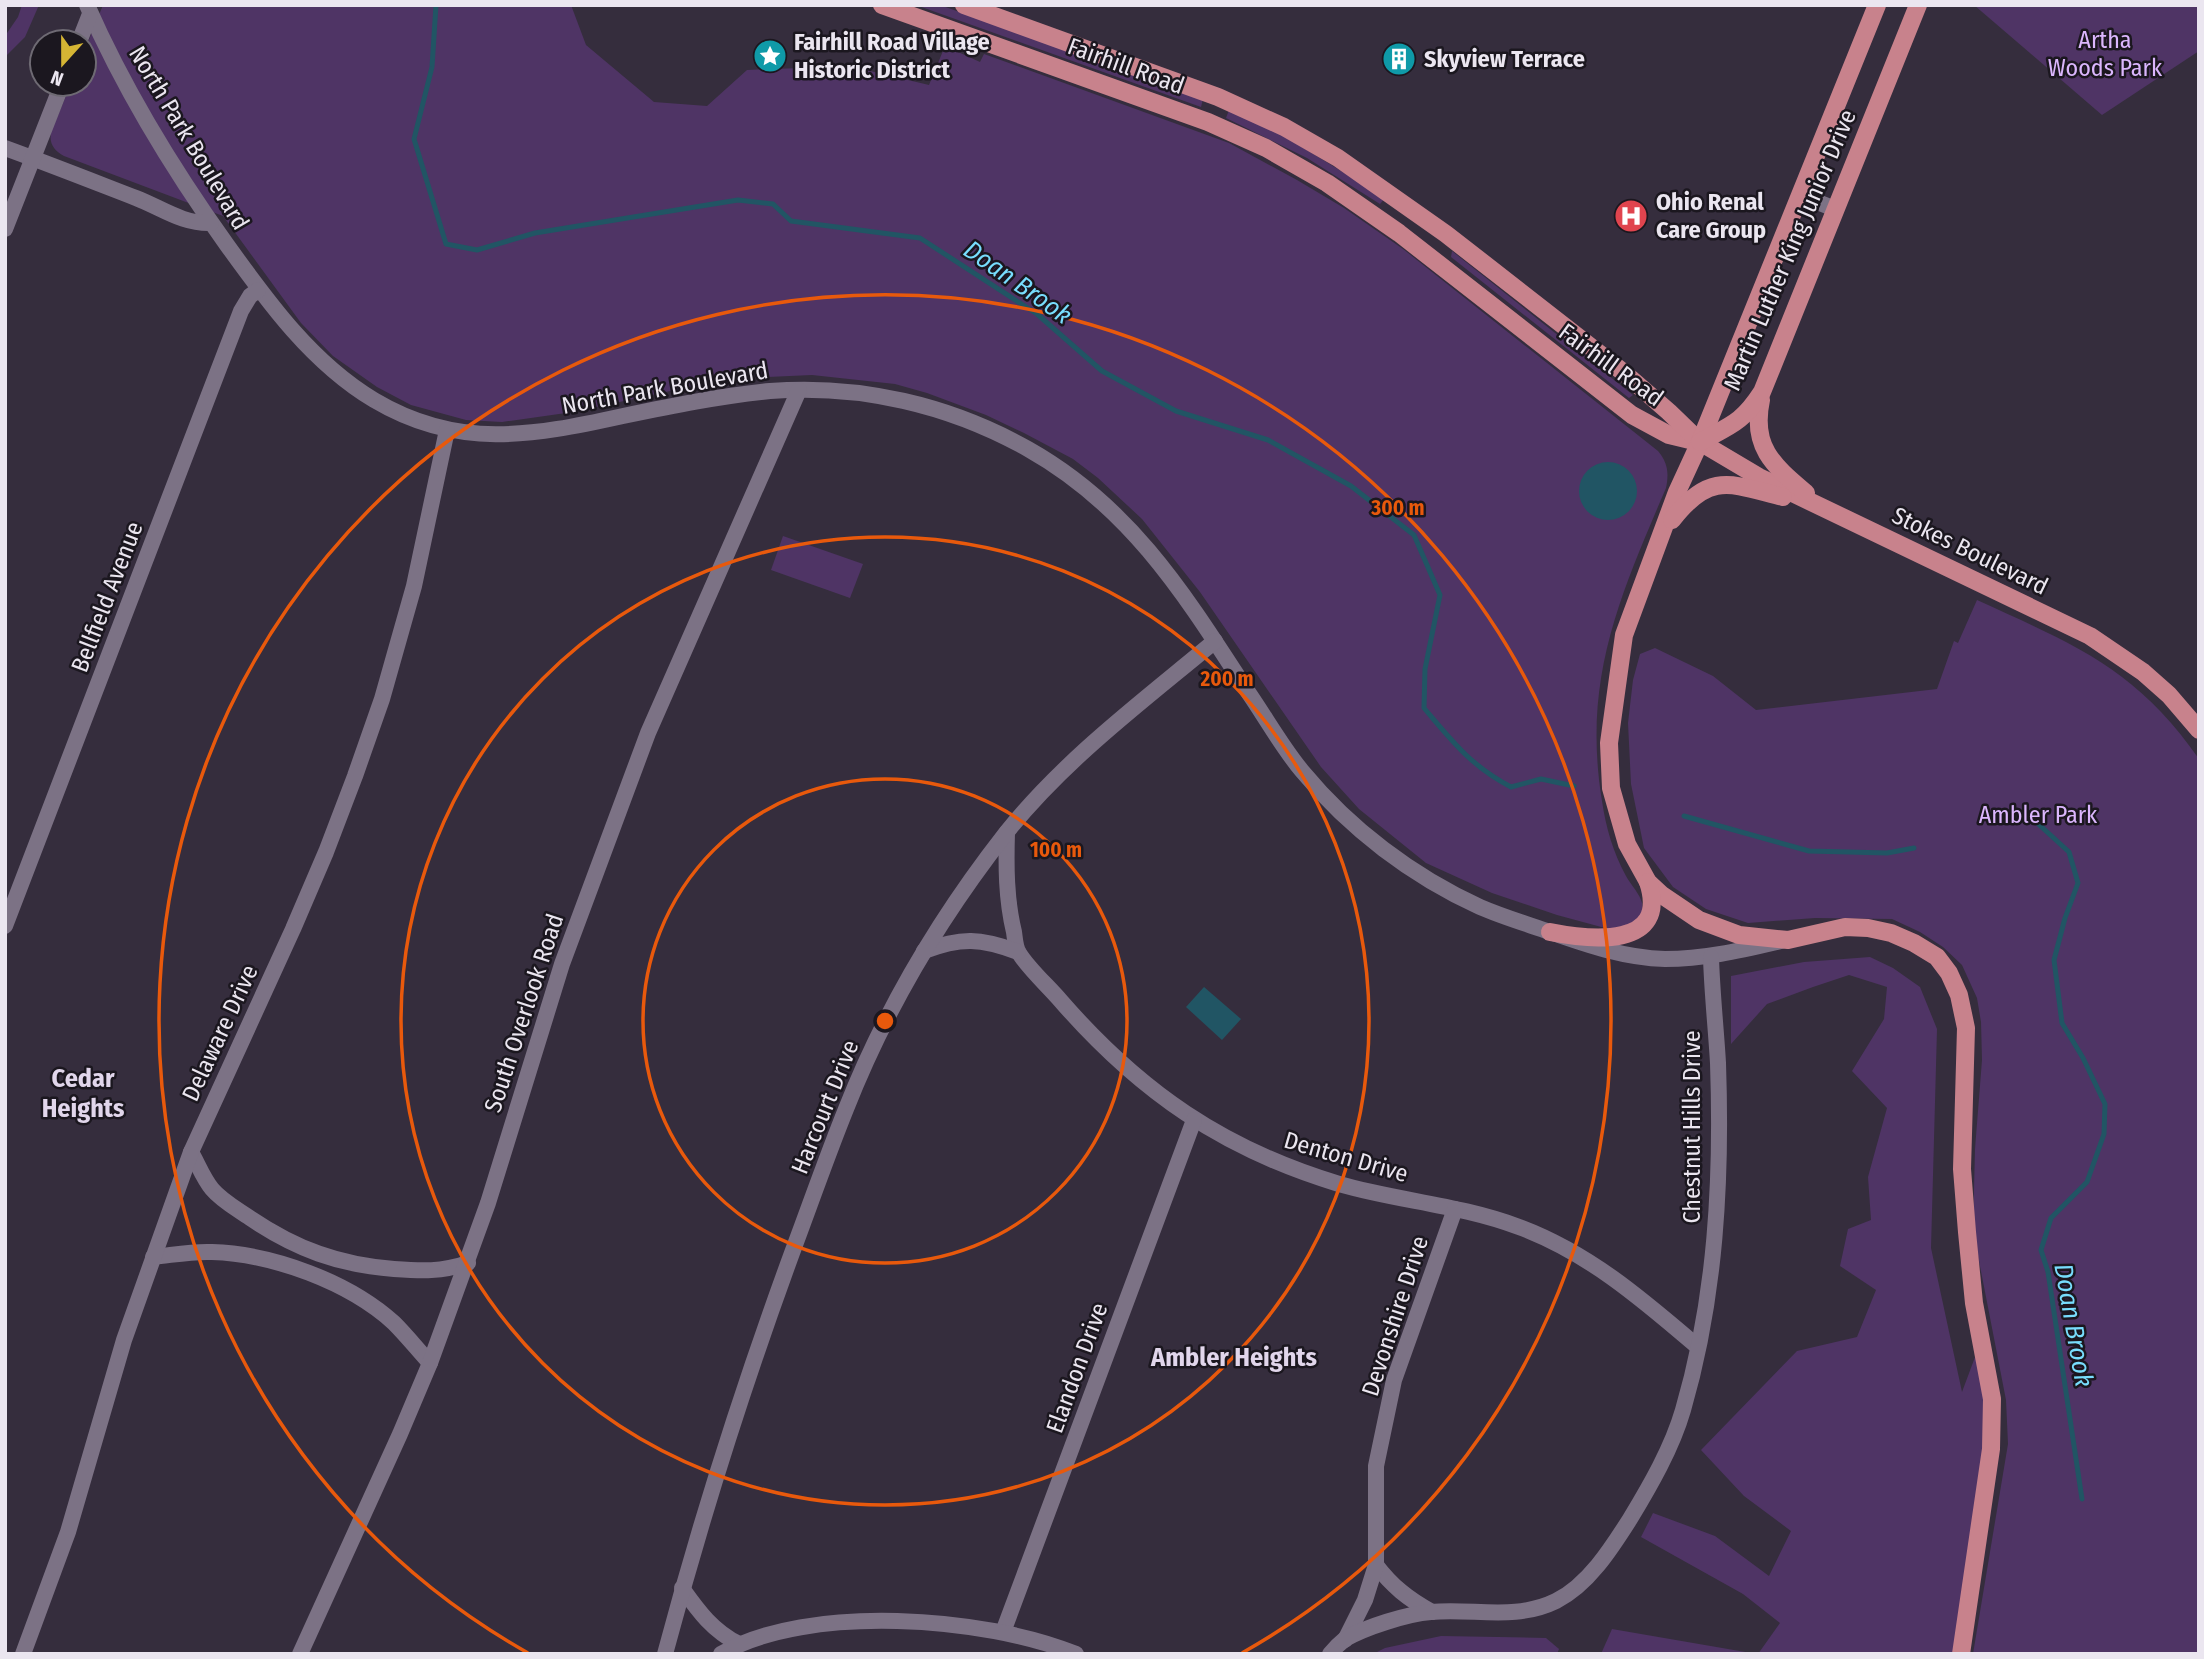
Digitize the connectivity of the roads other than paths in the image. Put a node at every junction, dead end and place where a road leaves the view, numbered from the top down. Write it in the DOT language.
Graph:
graph roads {
  1 [pos="882,5"];
  2 [pos="964,5"];
  3 [pos="1877,5"];
  4 [pos="1918,5"];
  5 [pos="88,10"];
  6 [pos="83,28"];
  7 [pos="1217,97"];
  8 [pos="57,98"];
  9 [pos="1208,122"];
  10 [pos="5,148"];
  11 [pos="33,158"];
  12 [pos="1800,195"];
  13 [pos="1403,202"];
  14 [pos="1835,208"];
  15 [pos="211,223"];
  16 [pos="1388,225"];
  17 [pos="5,229"];
  18 [pos="1450,238"];
  19 [pos="1434,260"];
  20 [pos="258,290"];
  21 [pos="799,390"];
  22 [pos="1762,392"];
  23 [pos="447,429"];
  24 [pos="1700,442"];
  25 [pos="1822,507"];
  26 [pos="1662,534"];
  27 [pos="1215,641"];
  28 [pos="2199,730"];
  29 [pos="1007,832"];
  30 [pos="1648,882"];
  31 [pos="5,926"];
  32 [pos="1550,932"];
  33 [pos="1788,940"];
  34 [pos="924,950"];
  35 [pos="1018,952"];
  36 [pos="1711,957"];
  37 [pos="1194,1120"];
  38 [pos="191,1152"];
  39 [pos="1455,1209"];
  40 [pos="153,1257"];
  41 [pos="468,1263"];
  42 [pos="1698,1347"];
  43 [pos="430,1363"];
  44 [pos="1376,1565"];
  45 [pos="682,1588"];
  46 [pos="1432,1612"];
  47 [pos="1003,1632"];
  48 [pos="1345,1640"];
  49 [pos="739,1644"];
  50 [pos="23,1654"];
  51 [pos="300,1654"];
  52 [pos="665,1654"];
  53 [pos="721,1654"];
  54 [pos="1076,1654"];
  55 [pos="1330,1654"];
  56 [pos="1961,1654"];
  1 -- 9 [label="main road, Fairhill Road"];
  2 -- 7 [label="main road, Fairhill Road"];
  3 -- 12 [label="main road, Martin Luther King Junior Drive"];
  4 -- 14 [label="main road, Martin Luther King Junior Drive"];
  5 -- 6 [label="street"];
  5 -- 15 [label="street, North Park Boulevard"];
  7 -- 9 [label="main road"];
  7 -- 13 [label="main road, Fairhill Road"];
  8 -- 11 [label="street"];
  9 -- 16 [label="main road, Fairhill Road"];
  10 -- 11 [label="street"];
  11 -- 15 [label="street"];
  11 -- 17 [label="street"];
  12 -- 14 [label="street"];
  12 -- 24 [label="main road, Martin Luther King Junior Drive"];
  13 -- 16 [label="main road"];
  13 -- 18 [label="main road, Fairhill Road"];
  14 -- 22 [label="main road, Martin Luther King Junior Drive"];
  15 -- 20 [label="street, North Park Boulevard"];
  16 -- 19 [label="main road, Fairhill Road"];
  18 -- 19 [label="main road"];
  18 -- 24 [label="main road, Fairhill Road"];
  19 -- 24 [label="main road, Fairhill Road"];
  20 -- 23 [label="street, North Park Boulevard"];
  20 -- 31 [label="street, Bellfield Avenue"];
  21 -- 23 [label="street, North Park Boulevard"];
  21 -- 27 [label="street, North Park Boulevard"];
  21 -- 41 [label="street, South Overlook Road"];
  22 -- 24 [label="main road, Martin Luther King Junior Drive"];
  22 -- 25 [label="main road"];
  23 -- 38 [label="street, Delaware Drive"];
  24 -- 25 [label="main road, Stokes Boulevard"];
  24 -- 26 [label="main road"];
  25 -- 26 [label="main road"];
  25 -- 28 [label="main road, Stokes Boulevard"];
  26 -- 30 [label="main road"];
  27 -- 29 [label="street, Harcourt Drive"];
  27 -- 32 [label="street, North Park Boulevard"];
  29 -- 34 [label="street, Harcourt Drive"];
  29 -- 35 [label="street"];
  30 -- 32 [label="main road"];
  30 -- 33 [label="main road"];
  32 -- 36 [label="street, North Park Boulevard"];
  33 -- 36 [label="street, North Park Boulevard"];
  33 -- 56 [label="main road"];
  34 -- 35 [label="street"];
  34 -- 45 [label="street, Harcourt Drive"];
  35 -- 37 [label="street, Denton Drive"];
  36 -- 42 [label="street, Chestnut Hills Drive"];
  37 -- 39 [label="street, Denton Drive"];
  37 -- 47 [label="street, Elandon Drive"];
  38 -- 40 [label="street, Delaware Drive"];
  38 -- 41 [label="street"];
  39 -- 42 [label="street, Denton Drive"];
  39 -- 44 [label="street, Devonshire Drive"];
  40 -- 43 [label="street"];
  40 -- 50 [label="street, Delaware Drive"];
  41 -- 43 [label="street, South Overlook Road"];
  42 -- 46 [label="street, Chestnut Hills Drive"];
  43 -- 51 [label="street, South Overlook Road"];
  44 -- 46 [label="street"];
  44 -- 48 [label="street, Devonshire Drive"];
  45 -- 49 [label="street"];
  45 -- 52 [label="street, Harcourt Drive"];
  46 -- 48 [label="street, Chestnut Hills Drive"];
  47 -- 49 [label="street"];
  47 -- 54 [label="street"];
  48 -- 55 [label="street, Chestnut Hills Drive"];
  49 -- 53 [label="street"];
}
